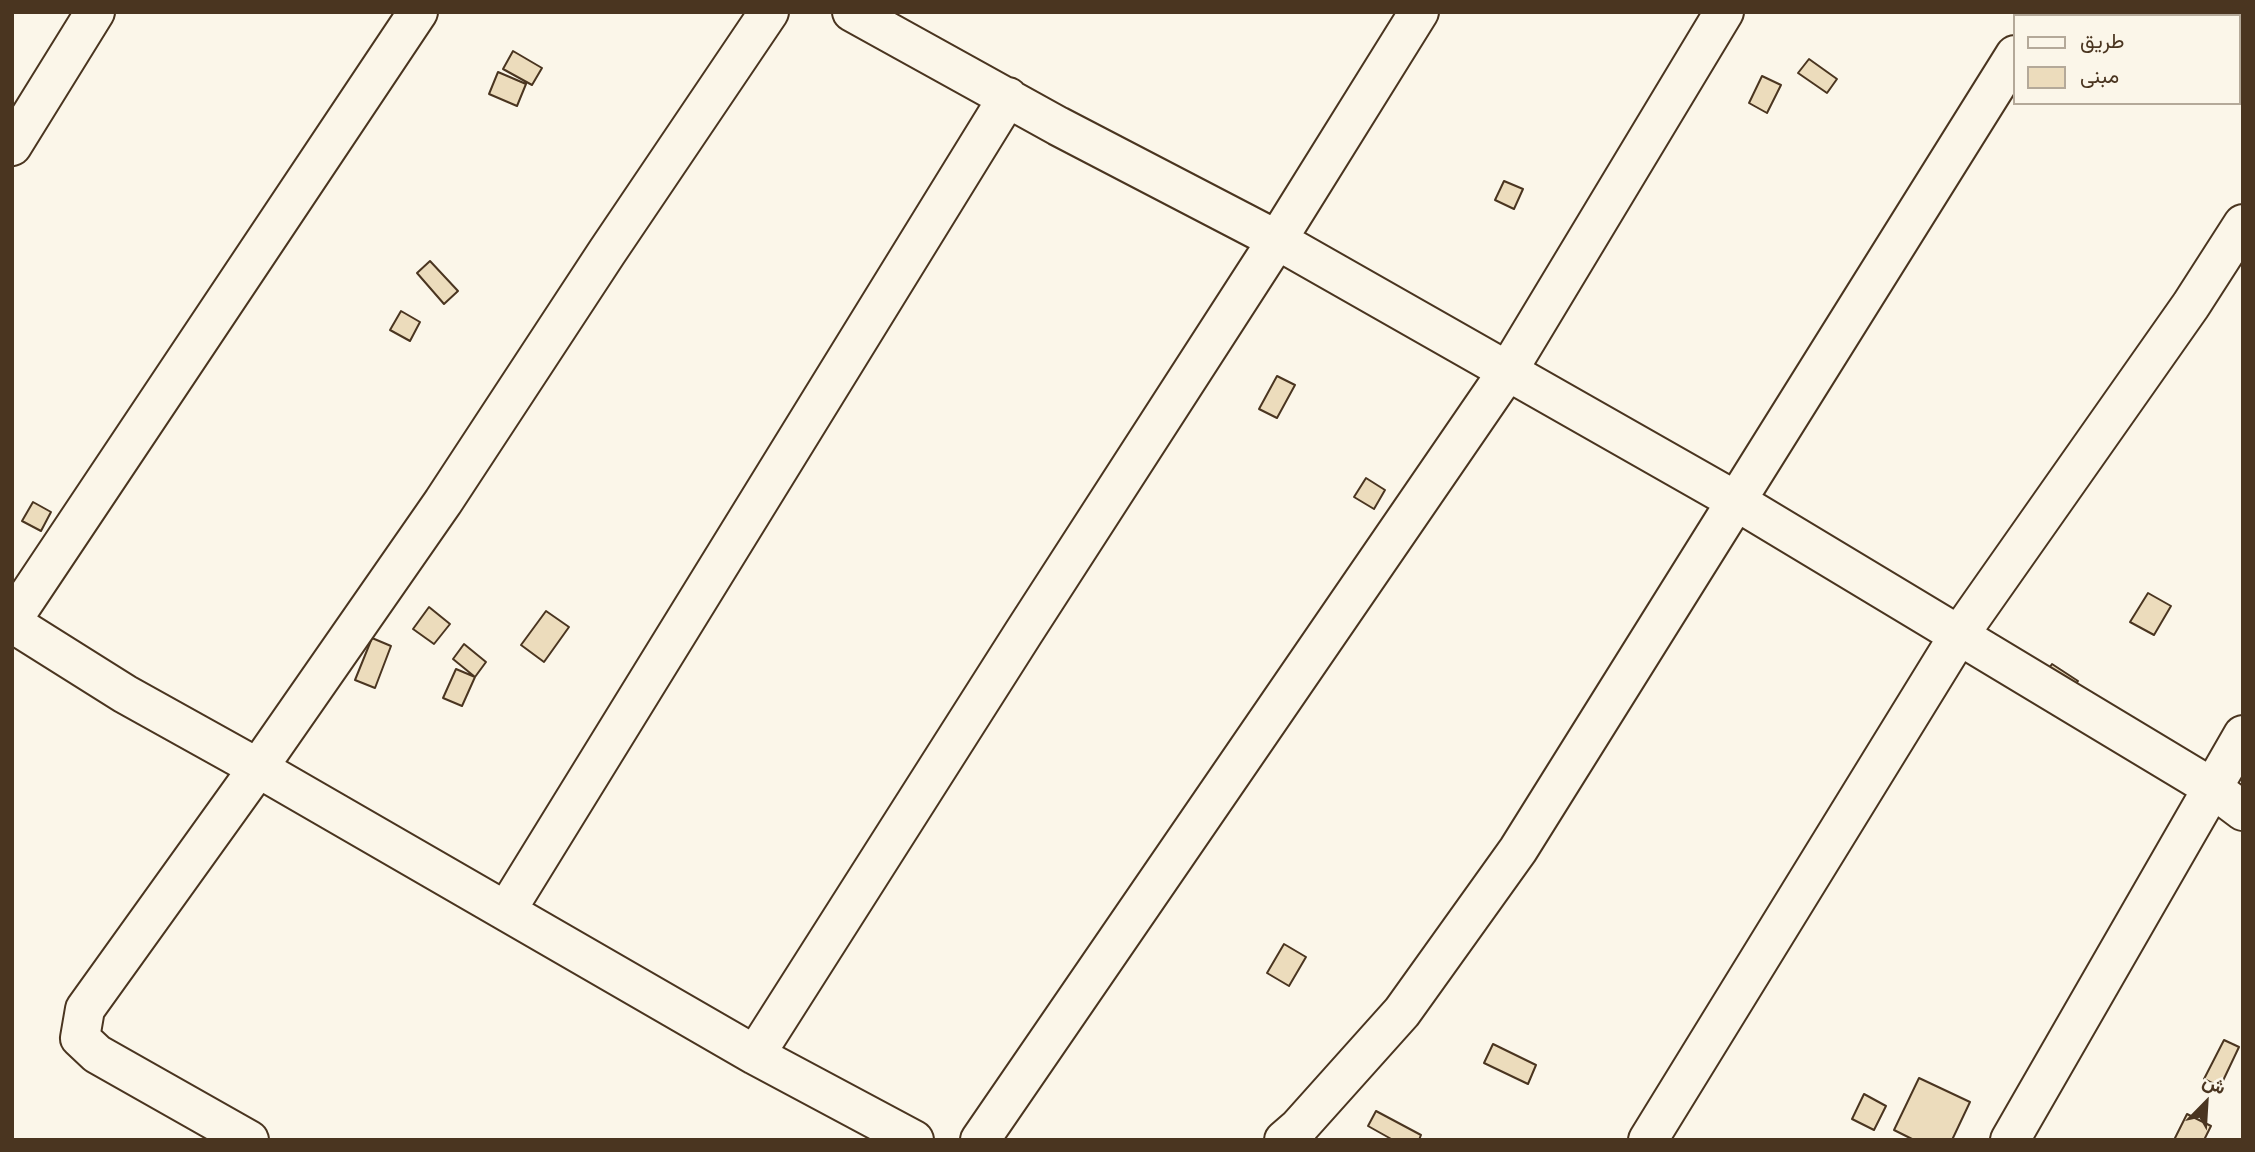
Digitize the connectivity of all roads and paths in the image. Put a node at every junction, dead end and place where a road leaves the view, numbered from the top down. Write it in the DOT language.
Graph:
graph roads {
  1 [pos="95,12"];
  2 [pos="418,12"];
  3 [pos="769,12"];
  4 [pos="852,12"];
  5 [pos="1419,12"];
  6 [pos="1724,12"];
  7 [pos="2014,57"];
  8 [pos="1008,97"];
  9 [pos="12,146"];
  10 [pos="2243,224"];
  11 [pos="1277,240"];
  12 [pos="1507,372"];
  13 [pos="1736,501"];
  14 [pos="12,621"];
  15 [pos="1959,635"];
  16 [pos="2243,735"];
  17 [pos="258,768"];
  18 [pos="2211,787"];
  19 [pos="2243,811"];
  20 [pos="506,911"];
  21 [pos="755,1055"];
  22 [pos="249,1140"];
  23 [pos="914,1140"];
  24 [pos="980,1140"];
  25 [pos="1284,1140"];
  26 [pos="1648,1140"];
  27 [pos="2010,1140"];
  1 -- 9 [label="street"];
  2 -- 14 [label="street"];
  3 -- 17 [label="street"];
  4 -- 8 [label="street"];
  5 -- 11 [label="street"];
  6 -- 12 [label="street"];
  7 -- 13 [label="street"];
  8 -- 11 [label="street"];
  8 -- 20 [label="street"];
  10 -- 15 [label="street"];
  11 -- 12 [label="street"];
  11 -- 21 [label="street"];
  12 -- 13 [label="street"];
  12 -- 24 [label="street"];
  13 -- 15 [label="street"];
  13 -- 25 [label="street"];
  14 -- 17 [label="street"];
  15 -- 18 [label="street"];
  15 -- 26 [label="street"];
  16 -- 18 [label="street"];
  17 -- 20 [label="street"];
  17 -- 22 [label="street"];
  18 -- 19 [label="street"];
  18 -- 27 [label="street"];
  20 -- 21 [label="street"];
  21 -- 23 [label="street"];
}
